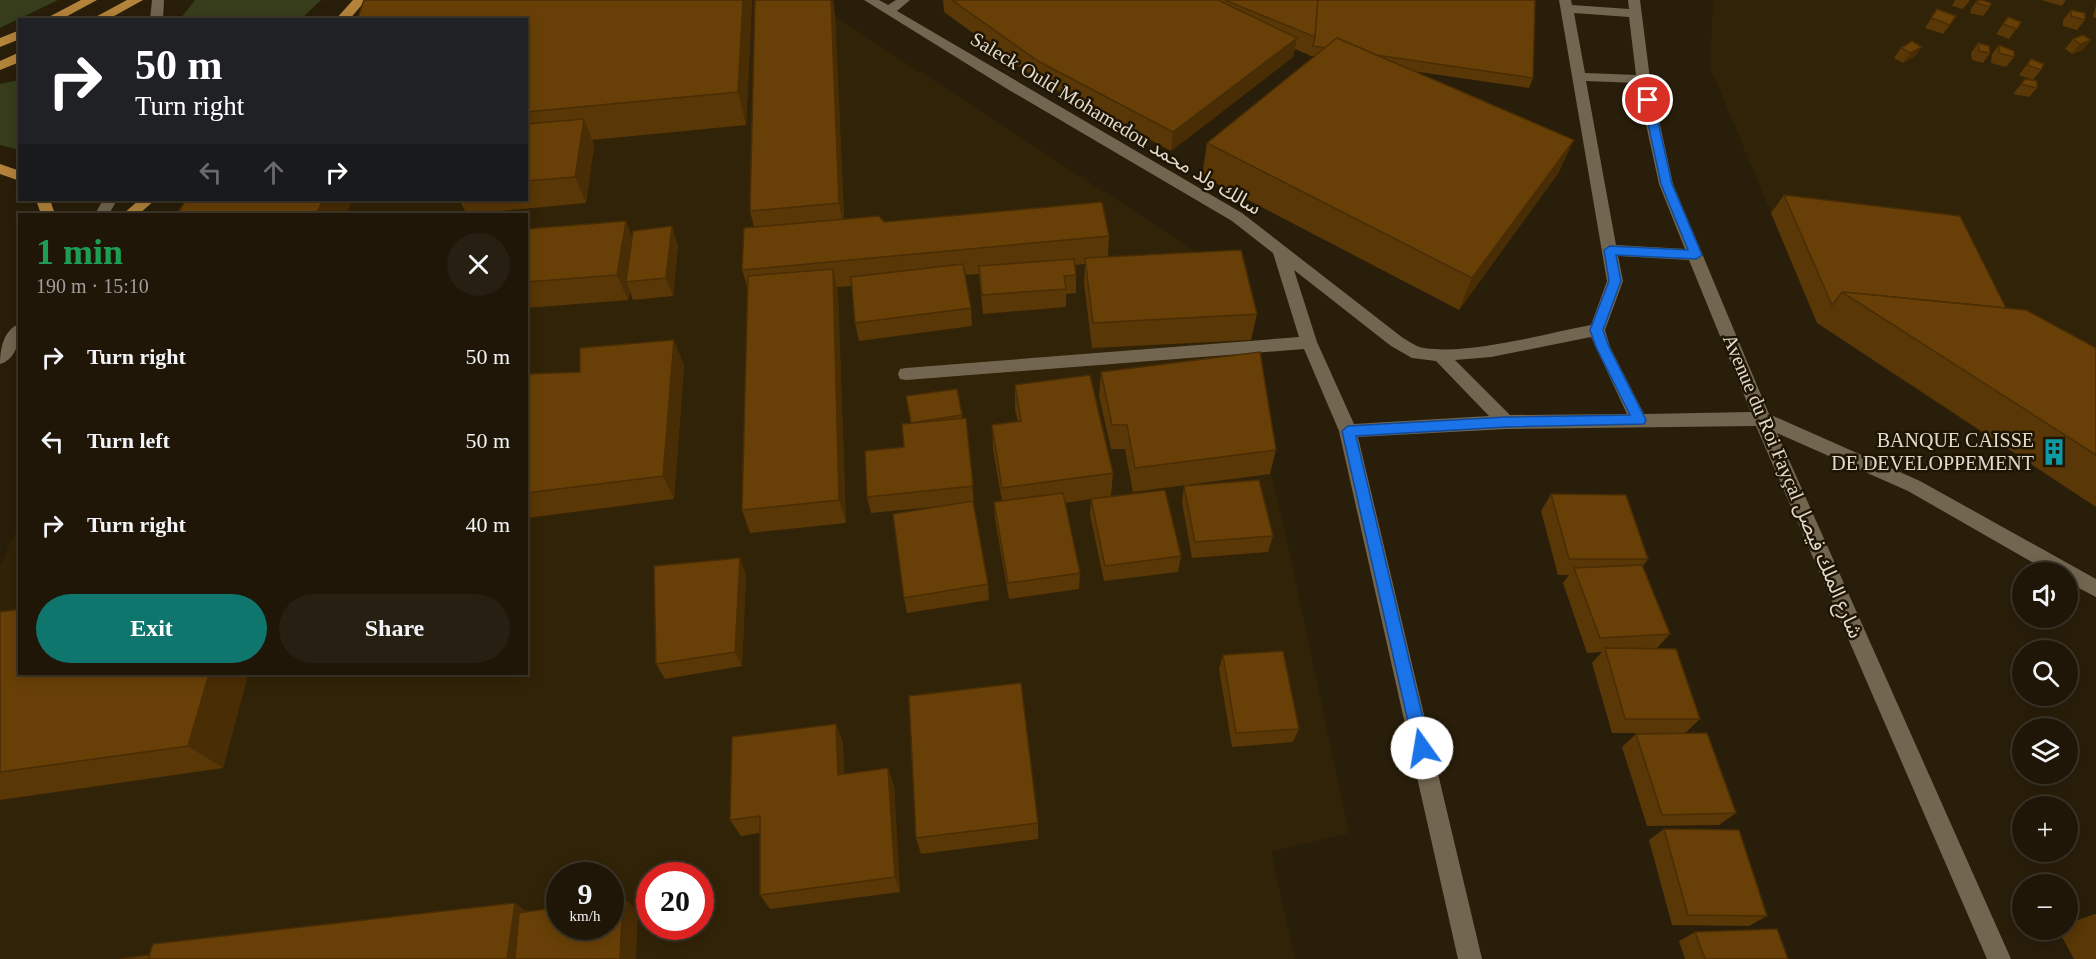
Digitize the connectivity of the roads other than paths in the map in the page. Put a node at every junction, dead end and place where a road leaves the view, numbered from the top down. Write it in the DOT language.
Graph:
graph roads {
  1 [pos="91,0"];
  2 [pos="137,0"];
  3 [pos="158,0"];
  4 [pos="360,0"];
  5 [pos="870,0"];
  6 [pos="904,0"];
  7 [pos="1566,4"];
  8 [pos="1635,6"];
  9 [pos="889,11"];
  10 [pos="53,18"];
  11 [pos="100,18"];
  12 [pos="156,18"];
  13 [pos="343,18"];
  14 [pos="18,35"];
  15 [pos="0,44"];
  16 [pos="18,57"];
  17 [pos="0,66"];
  18 [pos="1579,77"];
  19 [pos="1643,79"];
  20 [pos="0,169"];
  21 [pos="18,175"];
  22 [pos="147,201"];
  23 [pos="131,213"];
  24 [pos="1280,250"];
  25 [pos="1610,250"];
  26 [pos="1696,255"];
  27 [pos="1597,330"];
  28 [pos="18,334"];
  29 [pos="1309,342"];
  30 [pos="1440,355"];
  31 [pos="7,356"];
  32 [pos="906,374"];
  33 [pos="1762,419"];
  34 [pos="1639,420"];
  35 [pos="1506,422"];
  36 [pos="1348,431"];
  37 [pos="2096,589"];
  38 [pos="1470,959"];
  39 [pos="1999,959"];
  1 -- 10 [label="highway"];
  2 -- 11 [label="highway"];
  3 -- 12 [label="street"];
  4 -- 13 [label="highway"];
  5 -- 9 [label="street, Saleck Ould Mohamedou سالك ولد محمد"];
  6 -- 9 [label="street"];
  7 -- 8 [label="street"];
  7 -- 18 [label="street"];
  8 -- 19 [label="street, Avenue du Roi Fayçal شارع الملك فيصل"];
  9 -- 24 [label="street, Saleck Ould Mohamedou سالك ولد محمد"];
  14 -- 15 [label="highway"];
  16 -- 17 [label="highway"];
  18 -- 19 [label="street"];
  18 -- 25 [label="street"];
  19 -- 26 [label="street, Avenue du Roi Fayçal شارع الملك فيصل"];
  20 -- 21 [label="highway"];
  22 -- 23 [label="highway"];
  24 -- 29 [label="street"];
  24 -- 30 [label="street, Saleck Ould Mohamedou سالك ولد محمد"];
  25 -- 26 [label="street"];
  25 -- 27 [label="street"];
  26 -- 33 [label="street, Avenue du Roi Fayçal شارع الملك فيصل"];
  27 -- 30 [label="street, Saleck Ould Mohamedou سالك ولد محمد"];
  27 -- 34 [label="street"];
  28 -- 31 [label="street"];
  29 -- 32 [label="street"];
  29 -- 36 [label="street"];
  30 -- 35 [label="street"];
  33 -- 34 [label="street"];
  33 -- 37 [label="street"];
  33 -- 39 [label="street, Avenue du Roi Fayçal شارع الملك فيصل"];
  34 -- 35 [label="street"];
  35 -- 36 [label="street"];
  36 -- 38 [label="street"];
}
